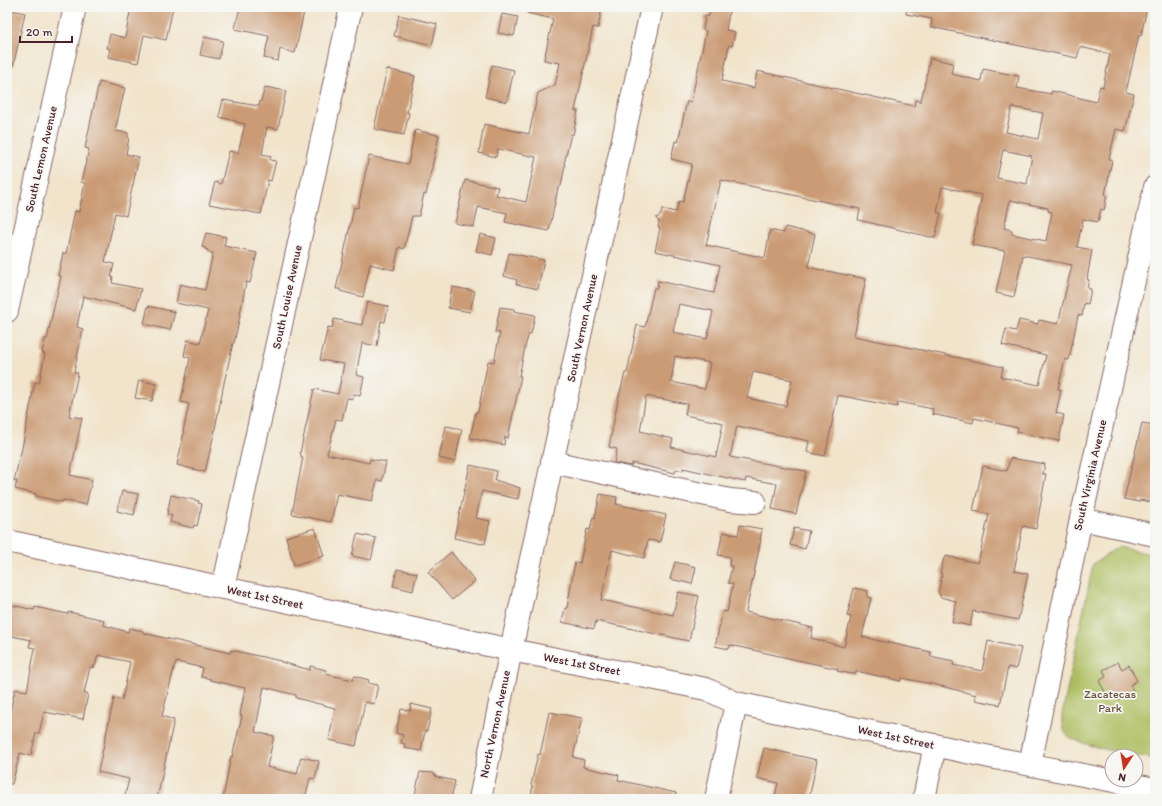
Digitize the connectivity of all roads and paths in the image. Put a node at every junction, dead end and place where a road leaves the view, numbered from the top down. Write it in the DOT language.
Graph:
graph roads {
  1 [pos="75,7"];
  2 [pos="350,7"];
  3 [pos="652,7"];
  4 [pos="1155,187"];
  5 [pos="7,311"];
  6 [pos="552,462"];
  7 [pos="755,502"];
  8 [pos="1081,519"];
  9 [pos="1155,535"];
  10 [pos="7,541"];
  11 [pos="223,588"];
  12 [pos="511,650"];
  13 [pos="736,703"];
  14 [pos="935,745"];
  15 [pos="1030,764"];
  16 [pos="1155,789"];
  17 [pos="480,799"];
  18 [pos="716,799"];
  19 [pos="924,799"];
  1 -- 5 [label="street, South Lemon Avenue"];
  2 -- 11 [label="street, South Louise Avenue"];
  3 -- 6 [label="street, South Vernon Avenue"];
  4 -- 8 [label="street, South Virginia Avenue"];
  6 -- 7 [label="street"];
  6 -- 12 [label="street, South Vernon Avenue"];
  8 -- 9 [label="street"];
  8 -- 15 [label="street, South Virginia Avenue"];
  10 -- 11 [label="street, West 1st Street"];
  11 -- 12 [label="street, West 1st Street"];
  12 -- 13 [label="street, West 1st Street"];
  12 -- 17 [label="street, North Vernon Avenue"];
  13 -- 14 [label="street, West 1st Street"];
  13 -- 18 [label="street"];
  14 -- 15 [label="street, West 1st Street"];
  14 -- 19 [label="street"];
  15 -- 16 [label="street, West 1st Street"];
}
